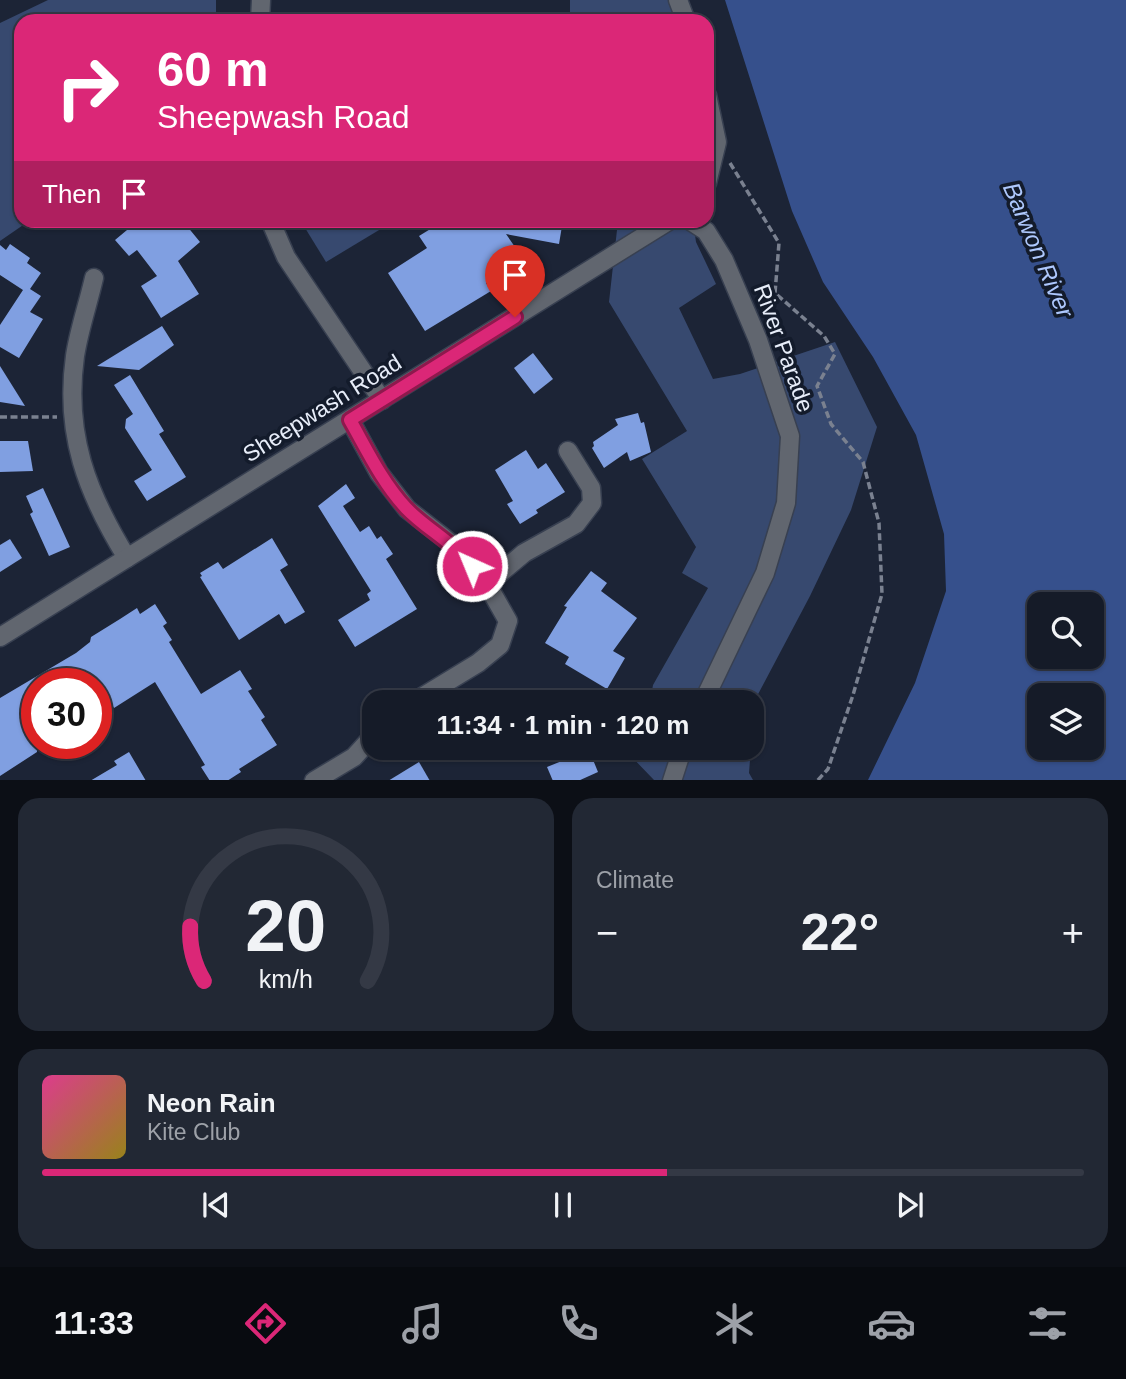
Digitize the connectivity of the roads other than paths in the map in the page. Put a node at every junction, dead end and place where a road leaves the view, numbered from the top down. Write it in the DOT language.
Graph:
graph roads {
  1 [pos="714,128"];
  2 [pos="714,154"];
  3 [pos="273,228"];
  4 [pos="657,228"];
  5 [pos="701,228"];
  6 [pos="94,278"];
  7 [pos="382,400"];
  8 [pos="350,420"];
  9 [pos="568,451"];
  10 [pos="127,558"];
  11 [pos="486,584"];
  12 [pos="0,637"];
  13 [pos="434,690"];
  14 [pos="709,690"];
  15 [pos="362,748"];
  16 [pos="679,760"];
  17 [pos="314,780"];
  18 [pos="672,780"];
  1 -- 2 [label="street"];
  3 -- 7 [label="street"];
  4 -- 7 [label="street, Sheepwash Road"];
  5 -- 14 [label="street, River Parade"];
  6 -- 10 [label="street"];
  7 -- 8 [label="street, Sheepwash Road"];
  8 -- 10 [label="street, Sheepwash Road"];
  8 -- 11 [label="street"];
  9 -- 11 [label="street"];
  10 -- 12 [label="street, Sheepwash Road"];
  11 -- 13 [label="street"];
  15 -- 17 [label="street"];
  16 -- 18 [label="street"];
}
